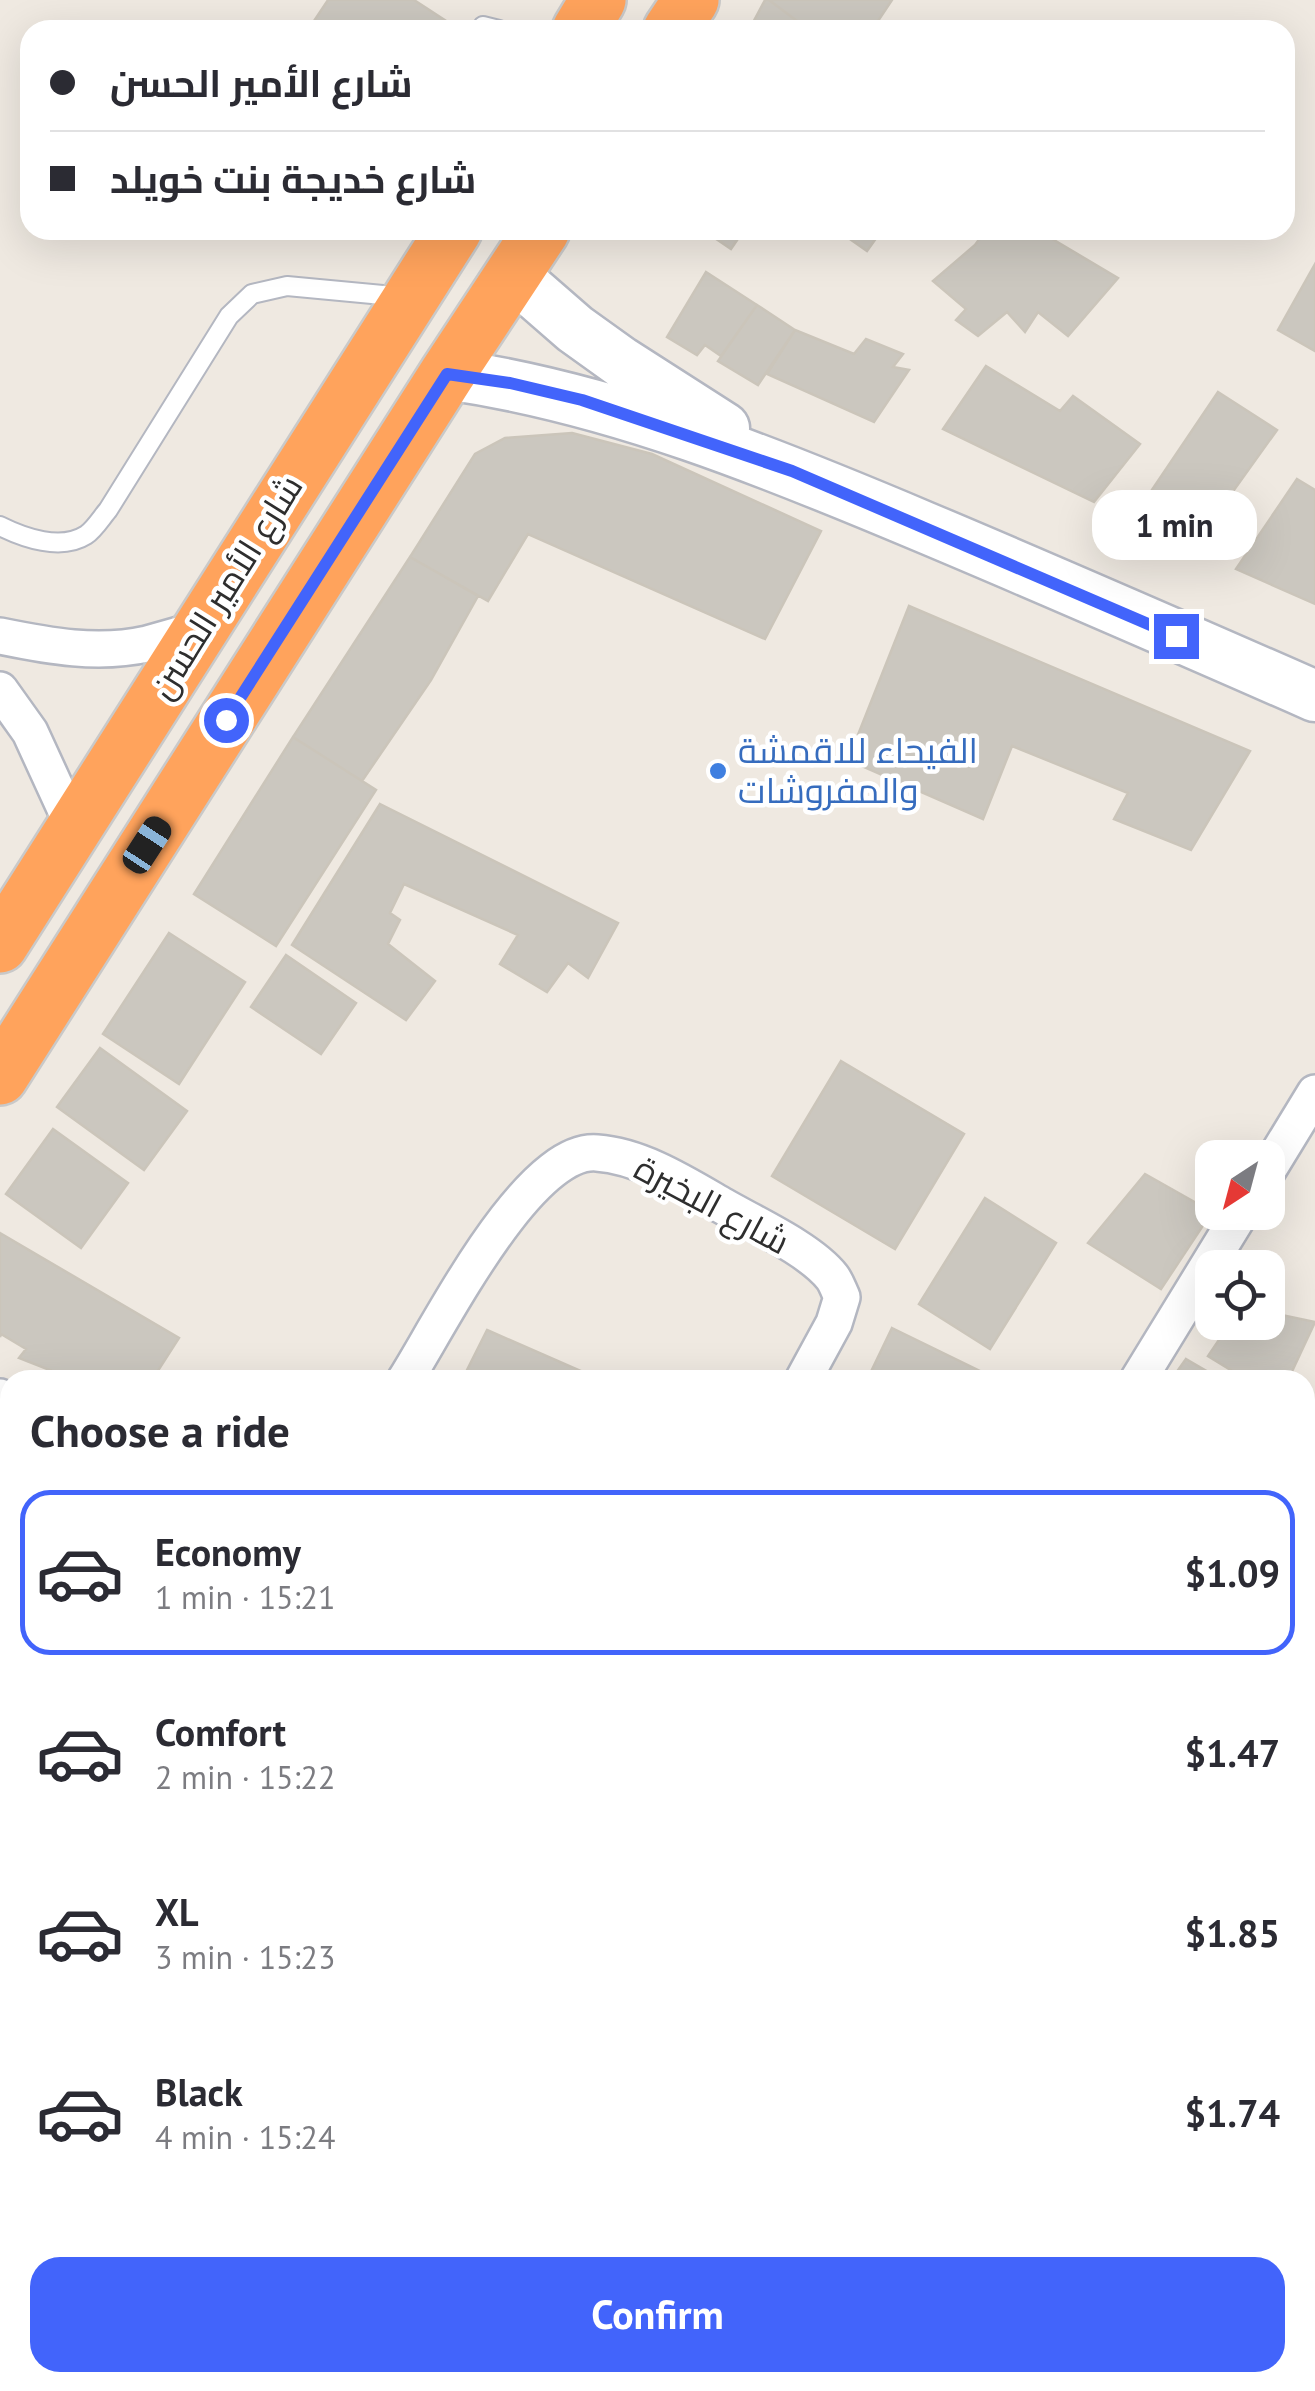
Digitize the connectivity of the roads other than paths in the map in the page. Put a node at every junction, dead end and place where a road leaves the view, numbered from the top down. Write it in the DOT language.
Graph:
graph roads {
  1 [pos="440,240"];
  2 [pos="536,240"];
  3 [pos="513,275"];
  4 [pos="410,298"];
  5 [pos="447,374"];
  6 [pos="792,471"];
  7 [pos="0,526"];
  8 [pos="200,629"];
  9 [pos="0,636"];
  10 [pos="0,690"];
  11 [pos="1315,696"];
  12 [pos="74,828"];
  13 [pos="0,944"];
  14 [pos="0,1077"];
  15 [pos="1315,1093"];
  16 [pos="1285,1142"];
  17 [pos="1230,1230"];
  18 [pos="411,1370"];
  19 [pos="808,1370"];
  20 [pos="1144,1370"];
  1 -- 4 [label="highway, شارع الأمير الحسن"];
  2 -- 3 [label="highway, شارع الأمير الحسن"];
  3 -- 5 [label="highway, شارع الأمير الحسن"];
  3 -- 6 [label="street"];
  4 -- 7 [label="lane"];
  4 -- 8 [label="highway, شارع الأمير الحسن"];
  5 -- 6 [label="street"];
  5 -- 14 [label="highway, شارع الأمير الحسن"];
  6 -- 11 [label="street"];
  8 -- 9 [label="street"];
  8 -- 12 [label="highway, شارع الأمير الحسن"];
  10 -- 12 [label="street"];
  12 -- 13 [label="highway, شارع الأمير الحسن"];
  15 -- 16 [label="street"];
  17 -- 20 [label="street"];
  18 -- 19 [label="street, شارع البخيرة"];
}
